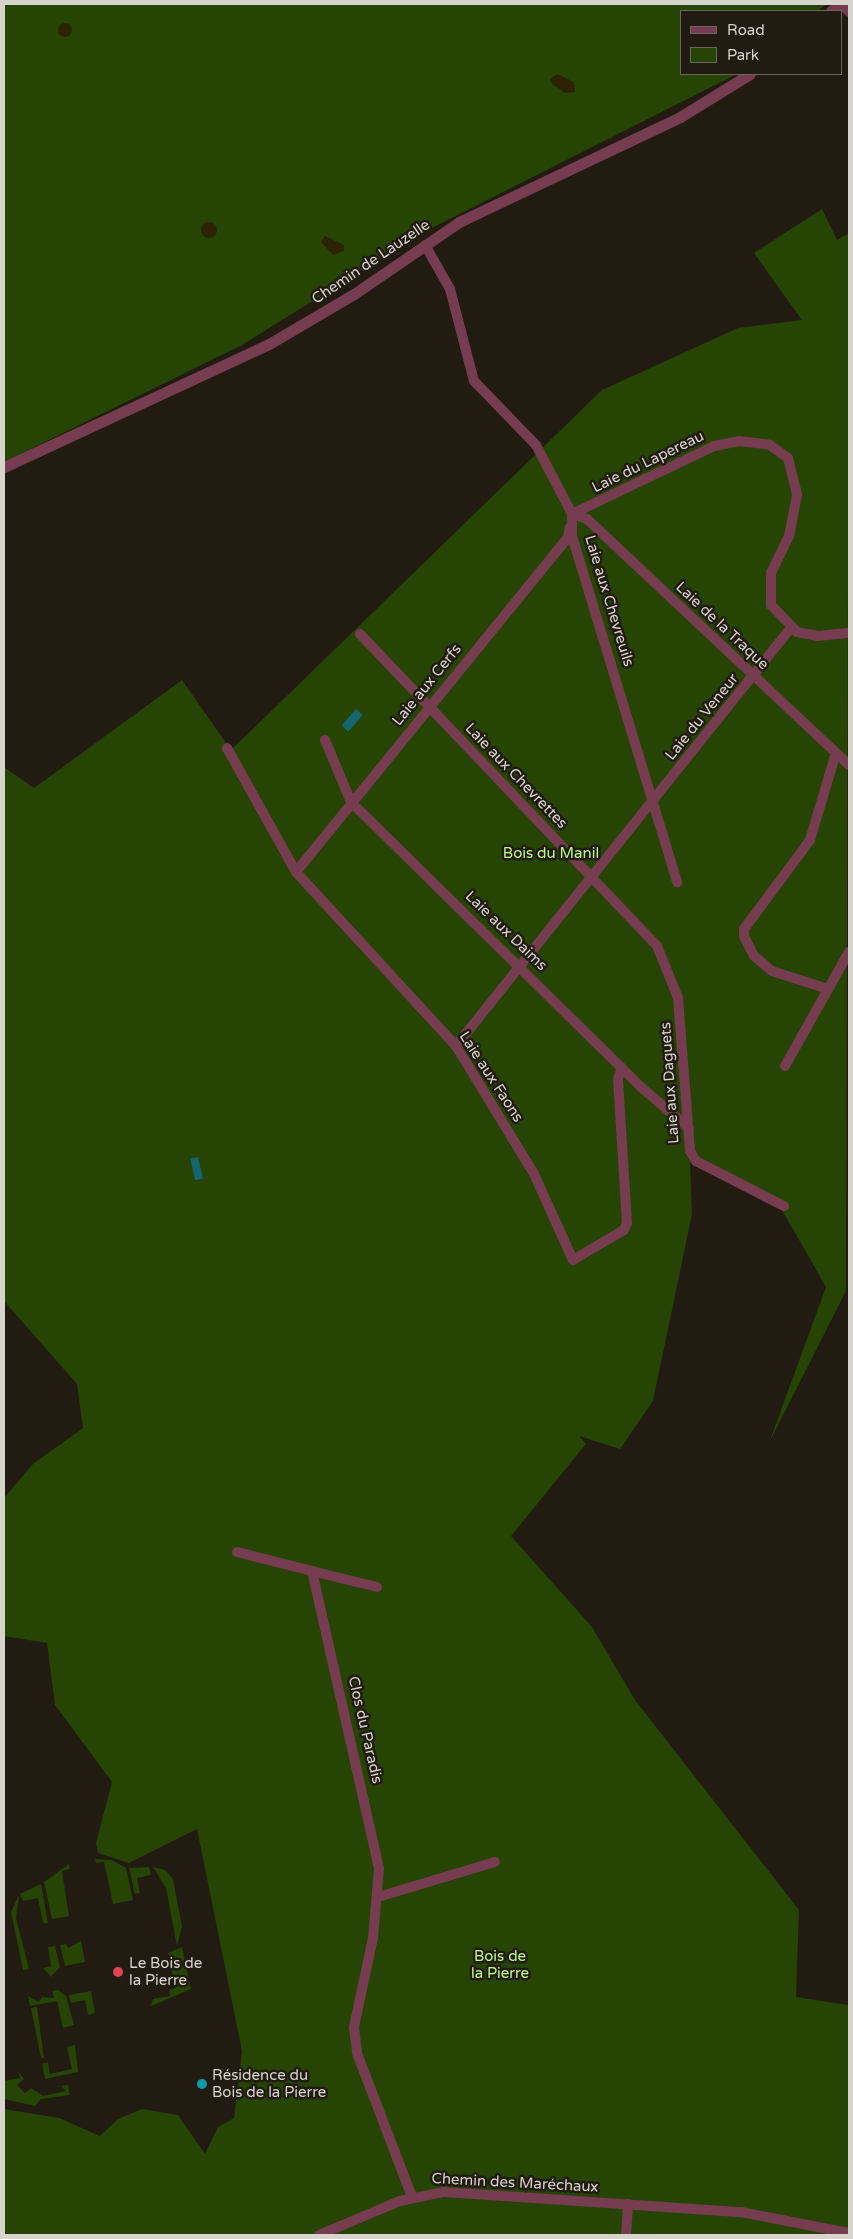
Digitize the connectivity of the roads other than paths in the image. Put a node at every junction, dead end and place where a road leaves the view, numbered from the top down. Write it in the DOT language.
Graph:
graph roads {
  1 [pos="841,4"];
  2 [pos="849,11"];
  3 [pos="748,75"];
  4 [pos="425,246"];
  5 [pos="4,467"];
  6 [pos="572,514"];
  7 [pos="790,629"];
  8 [pos="849,633"];
  9 [pos="360,634"];
  10 [pos="753,675"];
  11 [pos="428,707"];
  12 [pos="324,740"];
  13 [pos="227,748"];
  14 [pos="836,753"];
  15 [pos="849,765"];
  16 [pos="653,800"];
  17 [pos="351,802"];
  18 [pos="296,872"];
  19 [pos="592,876"];
  20 [pos="677,882"];
  21 [pos="849,952"];
  22 [pos="519,965"];
  23 [pos="667,965"];
  24 [pos="828,989"];
  25 [pos="456,1046"];
  26 [pos="785,1066"];
  27 [pos="622,1068"];
  28 [pos="689,1128"];
  29 [pos="784,1206"];
  30 [pos="237,1552"];
  31 [pos="312,1571"];
  32 [pos="377,1587"];
  33 [pos="495,1862"];
  34 [pos="378,1897"];
  35 [pos="412,2197"];
  36 [pos="628,2204"];
  37 [pos="849,2233"];
  38 [pos="318,2235"];
  39 [pos="626,2235"];
  1 -- 2 [label="street"];
  3 -- 4 [label="street, Chemin de Lauzelle"];
  4 -- 5 [label="street, Chemin de Lauzelle"];
  4 -- 6 [label="street, Laie aux Chevreuils"];
  6 -- 7 [label="street, Laie du Lapereau"];
  6 -- 10 [label="street, Laie de la Traque"];
  6 -- 11 [label="street, Laie aux Cerfs"];
  6 -- 16 [label="street, Laie aux Chevreuils"];
  7 -- 8 [label="street"];
  7 -- 10 [label="street, Laie du Veneur"];
  9 -- 11 [label="street, Laie aux Chevrettes"];
  10 -- 14 [label="street, Laie de la Traque"];
  10 -- 16 [label="street, Laie du Veneur"];
  11 -- 17 [label="street, Laie aux Cerfs"];
  11 -- 19 [label="street, Laie aux Chevrettes"];
  12 -- 17 [label="street, Laie aux Daims"];
  13 -- 18 [label="street, Laie aux Faons"];
  14 -- 15 [label="street, Laie de la Traque"];
  14 -- 24 [label="street"];
  16 -- 19 [label="street, Laie du Veneur"];
  16 -- 20 [label="street, Laie aux Chevreuils"];
  17 -- 18 [label="street, Laie aux Cerfs"];
  17 -- 22 [label="street, Laie aux Daims"];
  18 -- 25 [label="street, Laie aux Faons"];
  19 -- 22 [label="street, Laie du Veneur"];
  19 -- 23 [label="street, Laie aux Chevrettes"];
  21 -- 24 [label="street"];
  22 -- 25 [label="street, Laie du Veneur"];
  22 -- 27 [label="street, Laie aux Daims"];
  23 -- 28 [label="street, Laie aux Daguets"];
  24 -- 26 [label="street"];
  25 -- 27 [label="street, Laie aux Faons"];
  27 -- 28 [label="street, Laie aux Daims"];
  28 -- 29 [label="street, Laie aux Daguets"];
  30 -- 31 [label="street"];
  31 -- 32 [label="street"];
  31 -- 34 [label="street, Clos du Paradis"];
  33 -- 34 [label="street"];
  34 -- 35 [label="street, Clos du Paradis"];
  35 -- 36 [label="street, Chemin des Maréchaux"];
  35 -- 38 [label="street, Chemin des Maréchaux"];
  36 -- 37 [label="street, Chemin des Maréchaux"];
  36 -- 39 [label="street"];
}
